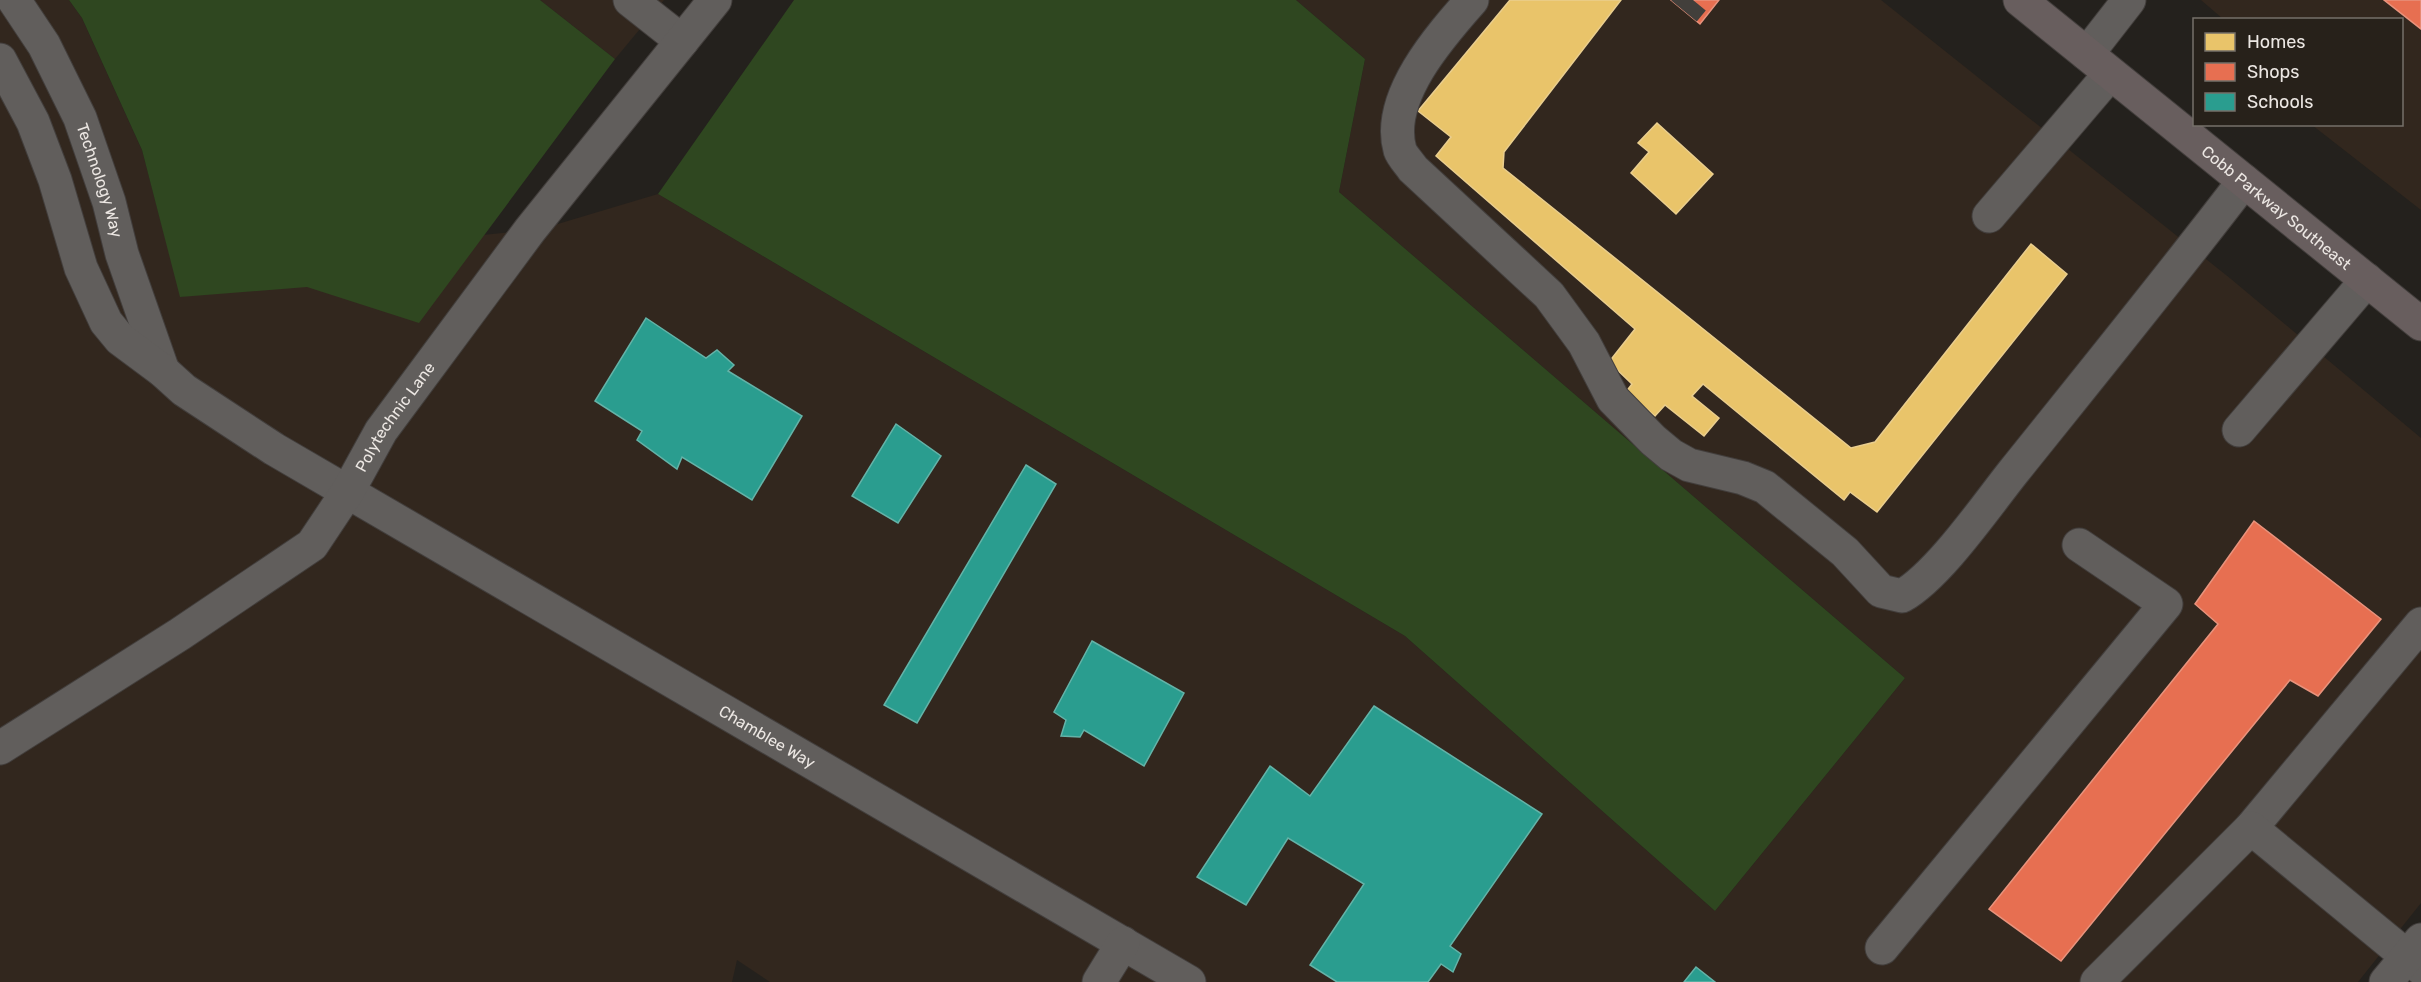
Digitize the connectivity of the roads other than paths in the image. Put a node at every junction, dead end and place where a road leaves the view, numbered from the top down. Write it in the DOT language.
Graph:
graph roads {
  1 [pos="14,0"];
  2 [pos="630,0"];
  3 [pos="1472,0"];
  4 [pos="2020,0"];
  5 [pos="2129,0"];
  6 [pos="714,1"];
  7 [pos="682,41"];
  8 [pos="0,60"];
  9 [pos="2099,64"];
  10 [pos="2244,182"];
  11 [pos="1989,216"];
  12 [pos="2367,280"];
  13 [pos="2421,324"];
  14 [pos="163,371"];
  15 [pos="2240,430"];
  16 [pos="348,491"];
  17 [pos="2079,545"];
  18 [pos="2421,624"];
  19 [pos="0,748"];
  20 [pos="2251,828"];
  21 [pos="1123,943"];
  22 [pos="1881,948"];
  23 [pos="2416,955"];
  24 [pos="1099,982"];
  25 [pos="1189,982"];
  26 [pos="2097,982"];
  27 [pos="2386,982"];
  1 -- 14 [label="street, Technology Way"];
  2 -- 7 [label="street"];
  3 -- 10 [label="street"];
  4 -- 9 [label="main road, Cobb Parkway Southeast"];
  5 -- 9 [label="street"];
  6 -- 7 [label="street, Polytechnic Lane"];
  7 -- 16 [label="street, Polytechnic Lane"];
  8 -- 14 [label="street"];
  9 -- 10 [label="main road, Cobb Parkway Southeast"];
  9 -- 11 [label="street"];
  10 -- 12 [label="main road, Cobb Parkway Southeast"];
  12 -- 13 [label="main road, Cobb Parkway Southeast"];
  12 -- 15 [label="street"];
  14 -- 16 [label="street"];
  16 -- 19 [label="street, Polytechnic Lane"];
  16 -- 21 [label="street, Chamblee Way"];
  17 -- 22 [label="street"];
  18 -- 20 [label="street"];
  20 -- 23 [label="street"];
  20 -- 26 [label="street"];
  21 -- 24 [label="street"];
  21 -- 25 [label="street, Chamblee Way"];
  23 -- 27 [label="street"];
}
